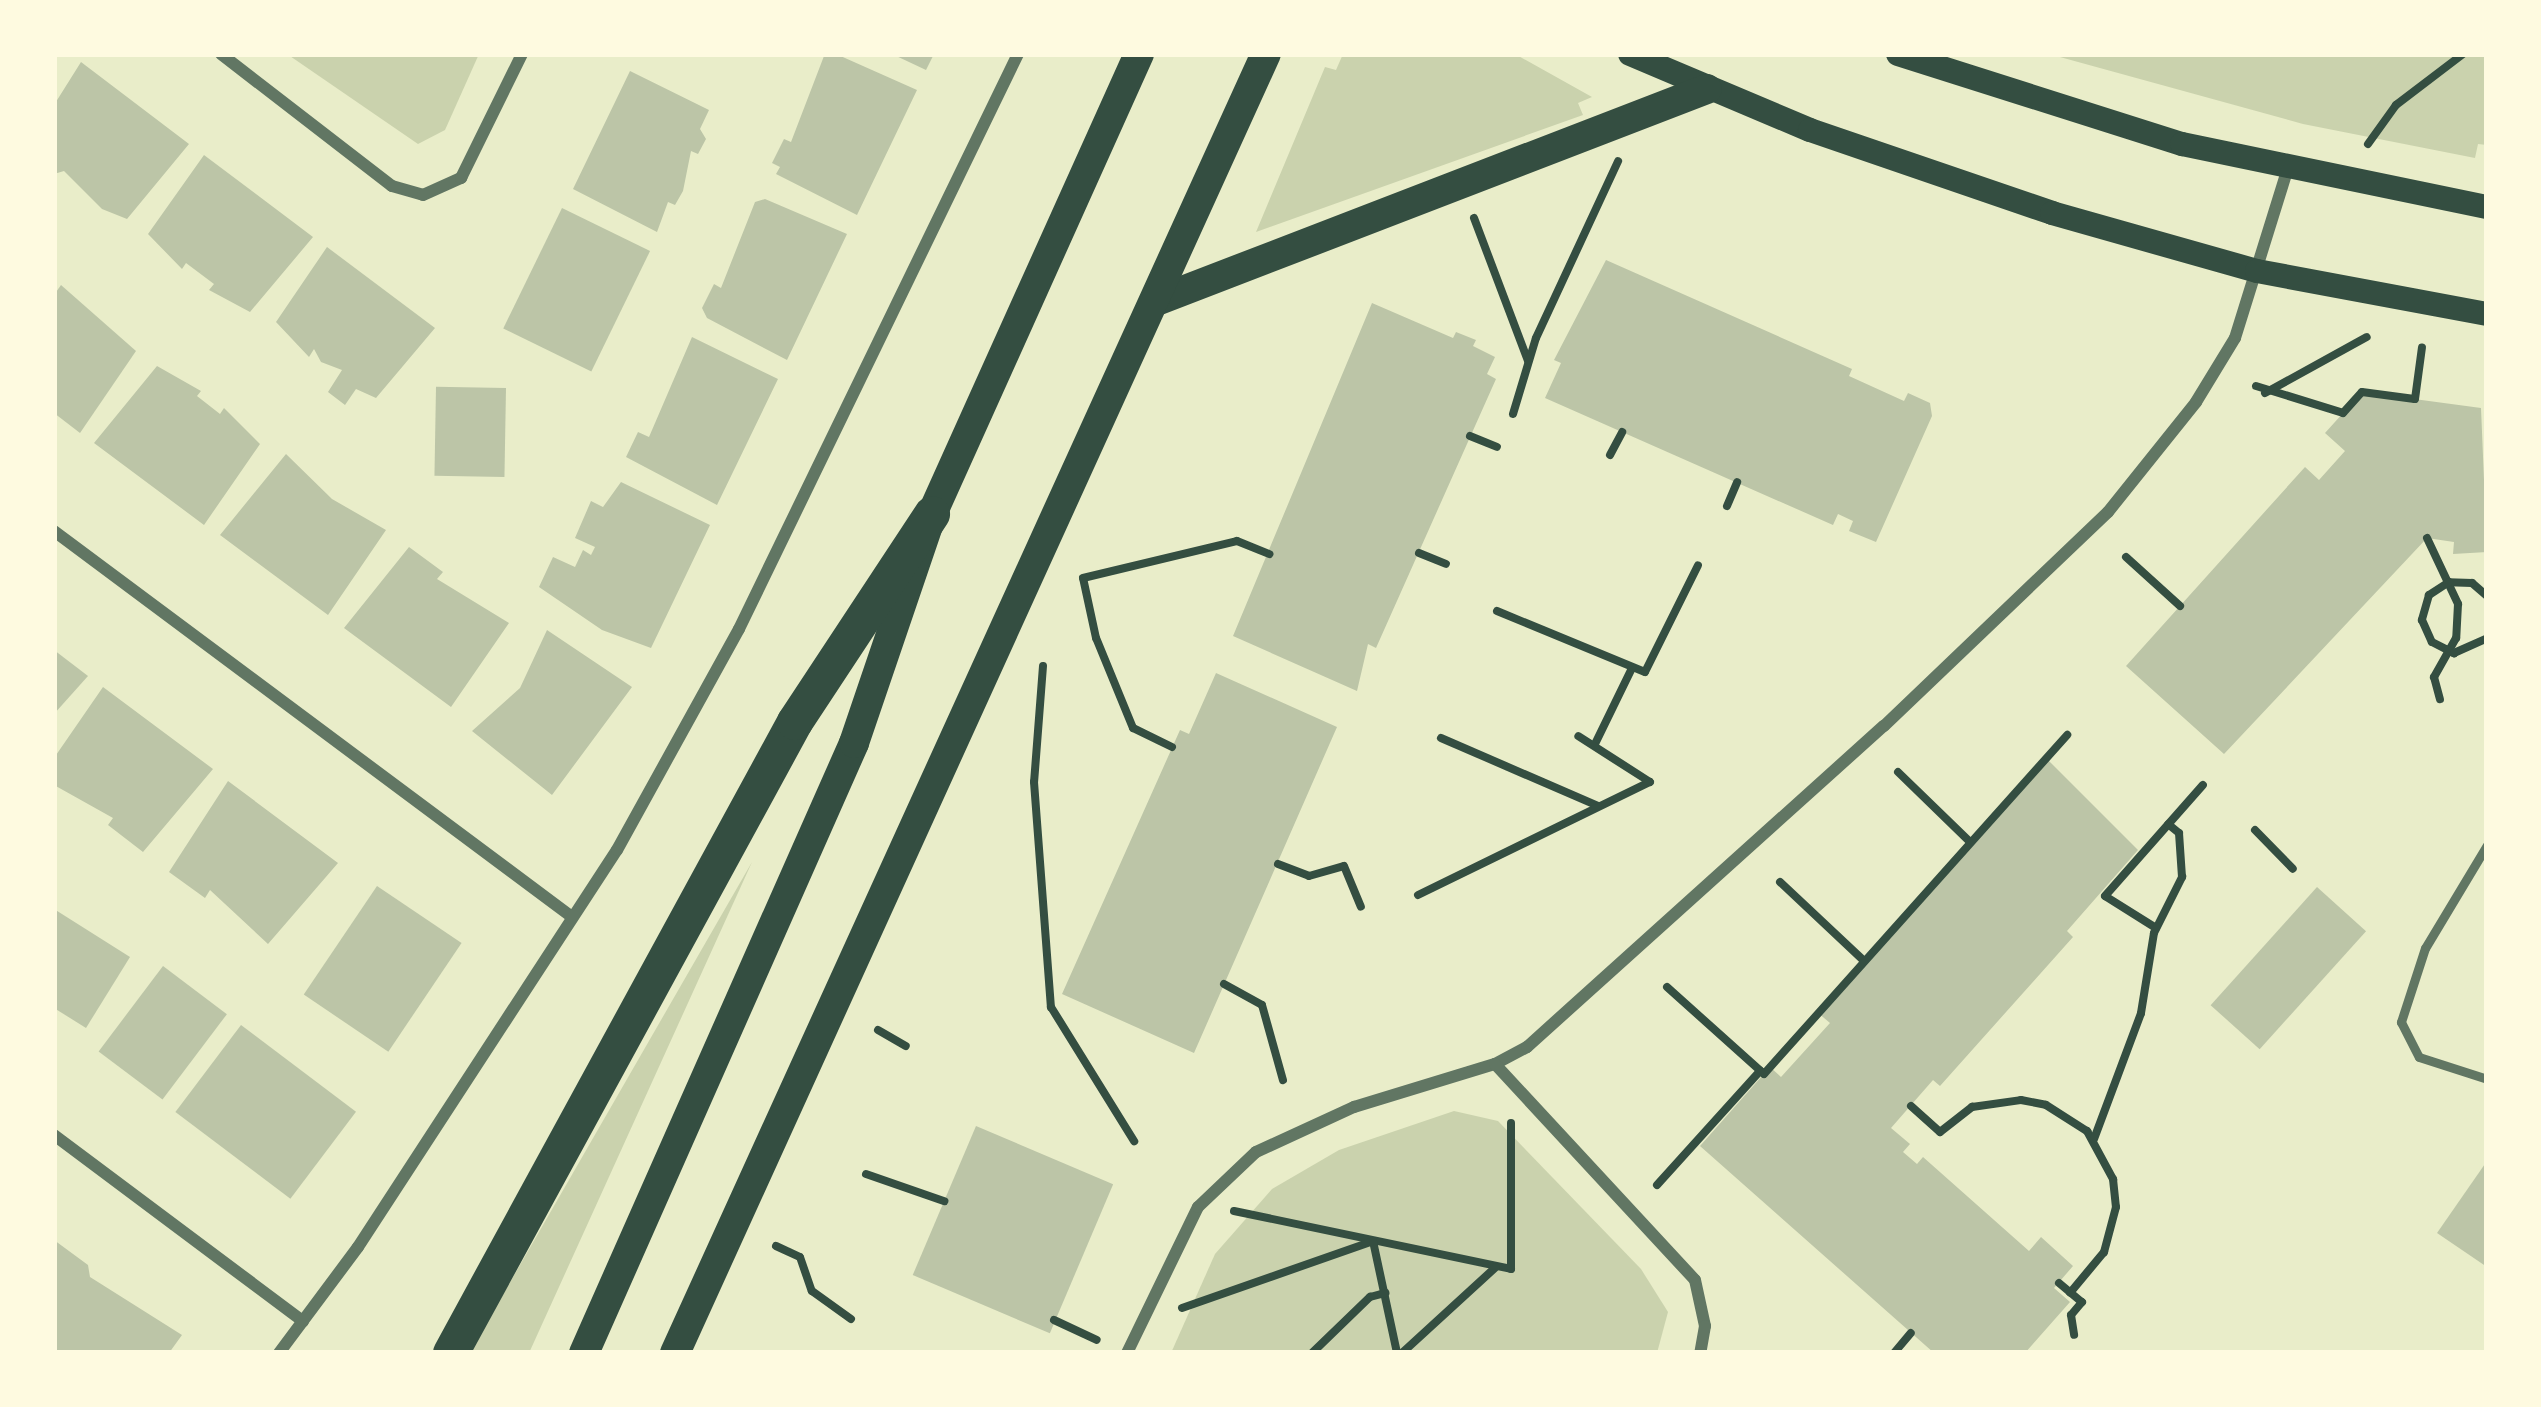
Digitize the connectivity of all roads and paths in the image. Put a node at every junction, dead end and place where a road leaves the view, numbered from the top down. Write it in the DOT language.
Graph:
graph roads {
  1 [pos="220,54"];
  2 [pos="522,54"];
  3 [pos="1018,54"];
  4 [pos="1139,54"];
  5 [pos="1266,54"];
  6 [pos="1630,54"];
  7 [pos="1898,54"];
  8 [pos="2462,54"];
  9 [pos="1708,89"];
  10 [pos="2368,144"];
  11 [pos="1618,149"];
  12 [pos="2288,168"];
  13 [pos="2487,207"];
  14 [pos="1471,209"];
  15 [pos="2257,271"];
  16 [pos="1159,300"];
  17 [pos="2487,314"];
  18 [pos="2367,337"];
  19 [pos="2422,347"];
  20 [pos="1529,363"];
  21 [pos="1513,414"];
  22 [pos="1622,432"];
  23 [pos="1470,436"];
  24 [pos="1498,447"];
  25 [pos="1610,455"];
  26 [pos="1737,482"];
  27 [pos="1727,506"];
  28 [pos="932,514"];
  29 [pos="54,531"];
  30 [pos="2427,538"];
  31 [pos="1419,553"];
  32 [pos="1270,554"];
  33 [pos="2126,557"];
  34 [pos="1446,564"];
  35 [pos="1698,565"];
  36 [pos="2447,582"];
  37 [pos="2487,596"];
  38 [pos="2180,606"];
  39 [pos="1497,610"];
  40 [pos="2487,638"];
  41 [pos="2449,652"];
  42 [pos="1043,666"];
  43 [pos="1632,668"];
  44 [pos="2440,699"];
  45 [pos="2066,735"];
  46 [pos="1578,736"];
  47 [pos="1441,737"];
  48 [pos="1595,744"];
  49 [pos="1172,747"];
  50 [pos="1898,772"];
  51 [pos="2203,785"];
  52 [pos="1600,807"];
  53 [pos="2168,824"];
  54 [pos="2254,830"];
  55 [pos="1970,842"];
  56 [pos="2487,844"];
  57 [pos="1278,864"];
  58 [pos="2293,869"];
  59 [pos="1780,882"];
  60 [pos="1418,895"];
  61 [pos="1361,907"];
  62 [pos="572,917"];
  63 [pos="2156,928"];
  64 [pos="1863,960"];
  65 [pos="1224,984"];
  66 [pos="1667,987"];
  67 [pos="878,1030"];
  68 [pos="906,1046"];
  69 [pos="1495,1064"];
  70 [pos="1760,1070"];
  71 [pos="2487,1079"];
  72 [pos="1283,1080"];
  73 [pos="1910,1106"];
  74 [pos="1511,1121"];
  75 [pos="54,1135"];
  76 [pos="1134,1141"];
  77 [pos="2094,1141"];
  78 [pos="866,1174"];
  79 [pos="1657,1185"];
  80 [pos="944,1201"];
  81 [pos="1237,1213"];
  82 [pos="1373,1241"];
  83 [pos="776,1246"];
  84 [pos="1498,1266"];
  85 [pos="2059,1283"];
  86 [pos="2070,1292"];
  87 [pos="1385,1293"];
  88 [pos="1180,1309"];
  89 [pos="851,1319"];
  90 [pos="1054,1320"];
  91 [pos="303,1321"];
  92 [pos="1911,1333"];
  93 [pos="2074,1335"];
  94 [pos="1097,1340"];
  95 [pos="279,1353"];
  96 [pos="451,1353"];
  97 [pos="584,1353"];
  98 [pos="675,1353"];
  99 [pos="1126,1353"];
  100 [pos="1312,1353"];
  101 [pos="1400,1353"];
  102 [pos="1700,1353"];
  103 [pos="1894,1353"];
  1 -- 2 [label="street"];
  3 -- 62 [label="street"];
  4 -- 28 [label="main road"];
  5 -- 16 [label="main road"];
  6 -- 9 [label="main road"];
  7 -- 12 [label="main road"];
  8 -- 10 [label="path"];
  9 -- 15 [label="main road"];
  9 -- 16 [label="main road"];
  11 -- 20 [label="path"];
  12 -- 13 [label="main road"];
  12 -- 15 [label="street"];
  14 -- 20 [label="path"];
  15 -- 17 [label="main road"];
  15 -- 69 [label="street"];
  16 -- 98 [label="main road"];
  18 -- 19 [label="path"];
  20 -- 21 [label="path"];
  22 -- 25 [label="path"];
  23 -- 24 [label="path"];
  26 -- 27 [label="path"];
  28 -- 96 [label="highway"];
  28 -- 97 [label="main road"];
  29 -- 62 [label="street"];
  30 -- 36 [label="path"];
  31 -- 34 [label="path"];
  32 -- 49 [label="path"];
  33 -- 38 [label="path"];
  35 -- 43 [label="path"];
  36 -- 37 [label="path"];
  36 -- 41 [label="path"];
  36 -- 41 [label="path"];
  39 -- 43 [label="path"];
  40 -- 41 [label="path"];
  41 -- 44 [label="path"];
  42 -- 76 [label="path"];
  43 -- 48 [label="path"];
  45 -- 55 [label="path"];
  46 -- 48 [label="path"];
  47 -- 52 [label="path"];
  48 -- 52 [label="path"];
  50 -- 55 [label="path"];
  51 -- 53 [label="path"];
  52 -- 60 [label="path"];
  53 -- 63 [label="path"];
  53 -- 63 [label="path"];
  54 -- 58 [label="path"];
  55 -- 64 [label="path"];
  56 -- 71 [label="lane"];
  57 -- 61 [label="path"];
  59 -- 64 [label="path"];
  62 -- 91 [label="street"];
  63 -- 77 [label="path"];
  64 -- 70 [label="path"];
  65 -- 72 [label="path"];
  66 -- 70 [label="path"];
  67 -- 68 [label="path"];
  69 -- 99 [label="street"];
  69 -- 102 [label="street"];
  70 -- 79 [label="path"];
  73 -- 77 [label="path"];
  74 -- 84 [label="path"];
  75 -- 91 [label="street"];
  77 -- 86 [label="path"];
  78 -- 80 [label="path"];
  81 -- 82 [label="path"];
  82 -- 84 [label="path"];
  82 -- 87 [label="path"];
  82 -- 88 [label="path"];
  83 -- 89 [label="path"];
  84 -- 101 [label="path"];
  85 -- 86 [label="path"];
  86 -- 93 [label="path"];
  87 -- 100 [label="path"];
  87 -- 101 [label="path"];
  90 -- 94 [label="path"];
  91 -- 95 [label="street"];
  92 -- 103 [label="path"];
}
